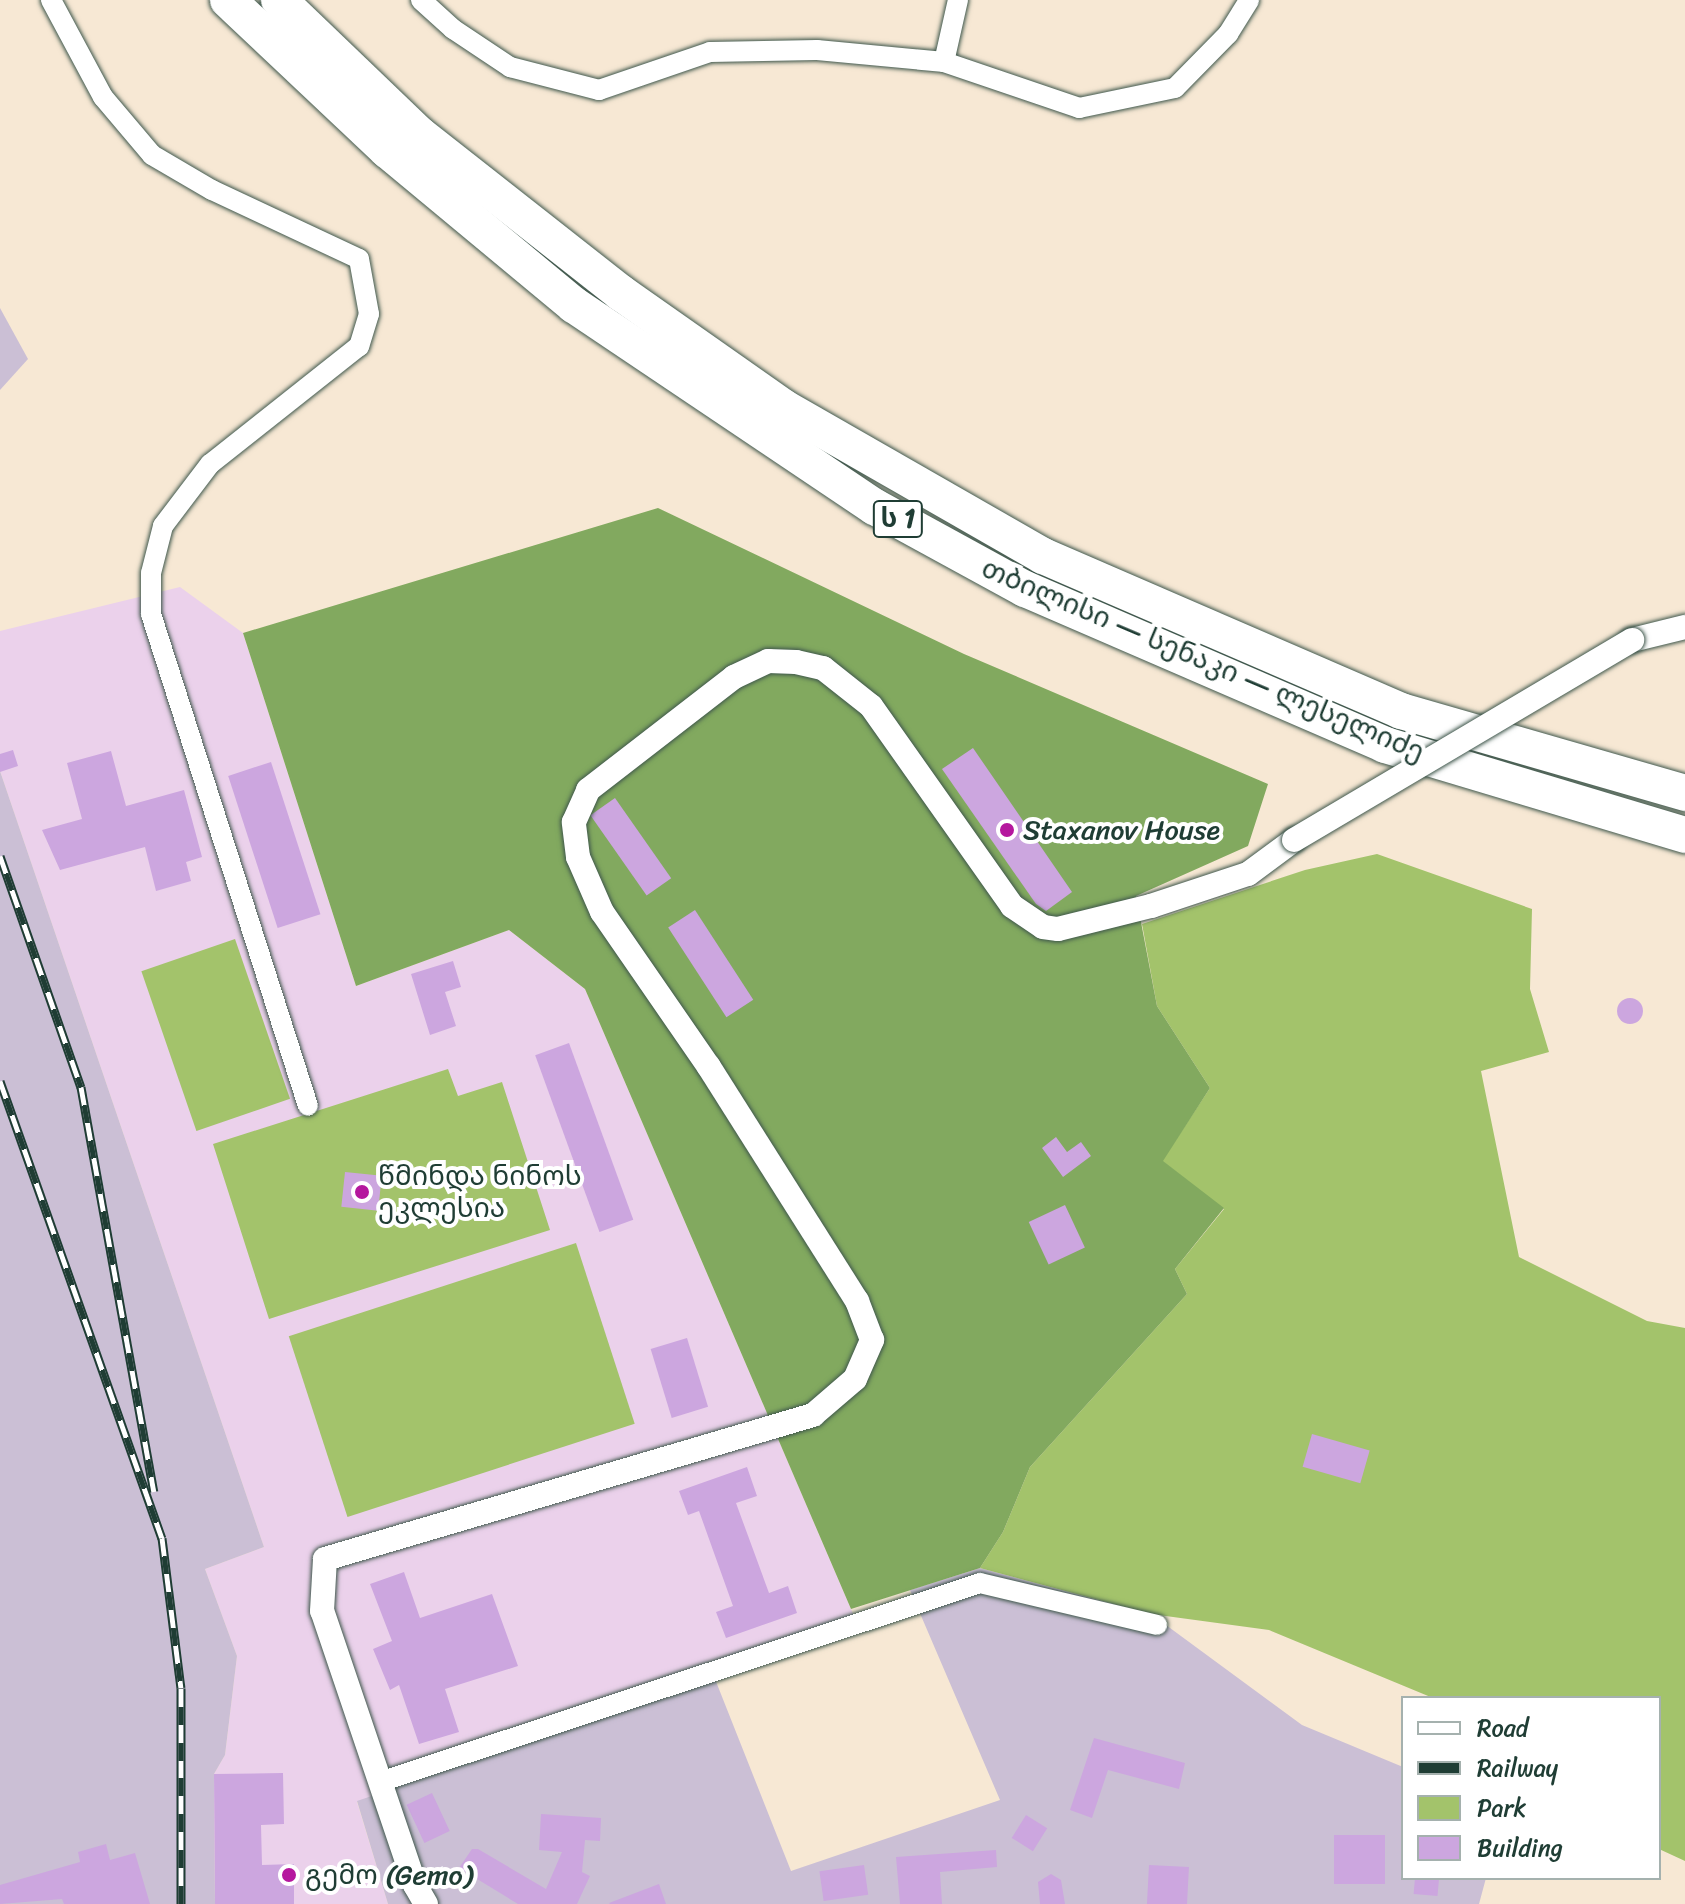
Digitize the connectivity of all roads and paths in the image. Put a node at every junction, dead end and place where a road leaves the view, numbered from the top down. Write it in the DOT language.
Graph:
graph roads {
  1 [pos="51,0"];
  2 [pos="228,0"];
  3 [pos="279,0"];
  4 [pos="421,0"];
  5 [pos="958,0"];
  6 [pos="1249,0"];
  7 [pos="944,62"];
  8 [pos="1685,627"];
  9 [pos="1685,793"];
  10 [pos="1685,835"];
  11 [pos="308,1106"];
  12 [pos="1157,1625"];
  13 [pos="380,1782"];
  14 [pos="426,1904"];
  1 -- 11 [label="street"];
  2 -- 10 [label="highway, თბილისი — სენაკი — ლესელიძე / ს 1"];
  3 -- 9 [label="highway, თბილისი — სენაკი — ლესელიძე / ს 1"];
  4 -- 7 [label="street"];
  5 -- 7 [label="street"];
  6 -- 7 [label="street"];
  8 -- 13 [label="street, bridge"];
  12 -- 13 [label="street"];
  13 -- 14 [label="street"];
}
